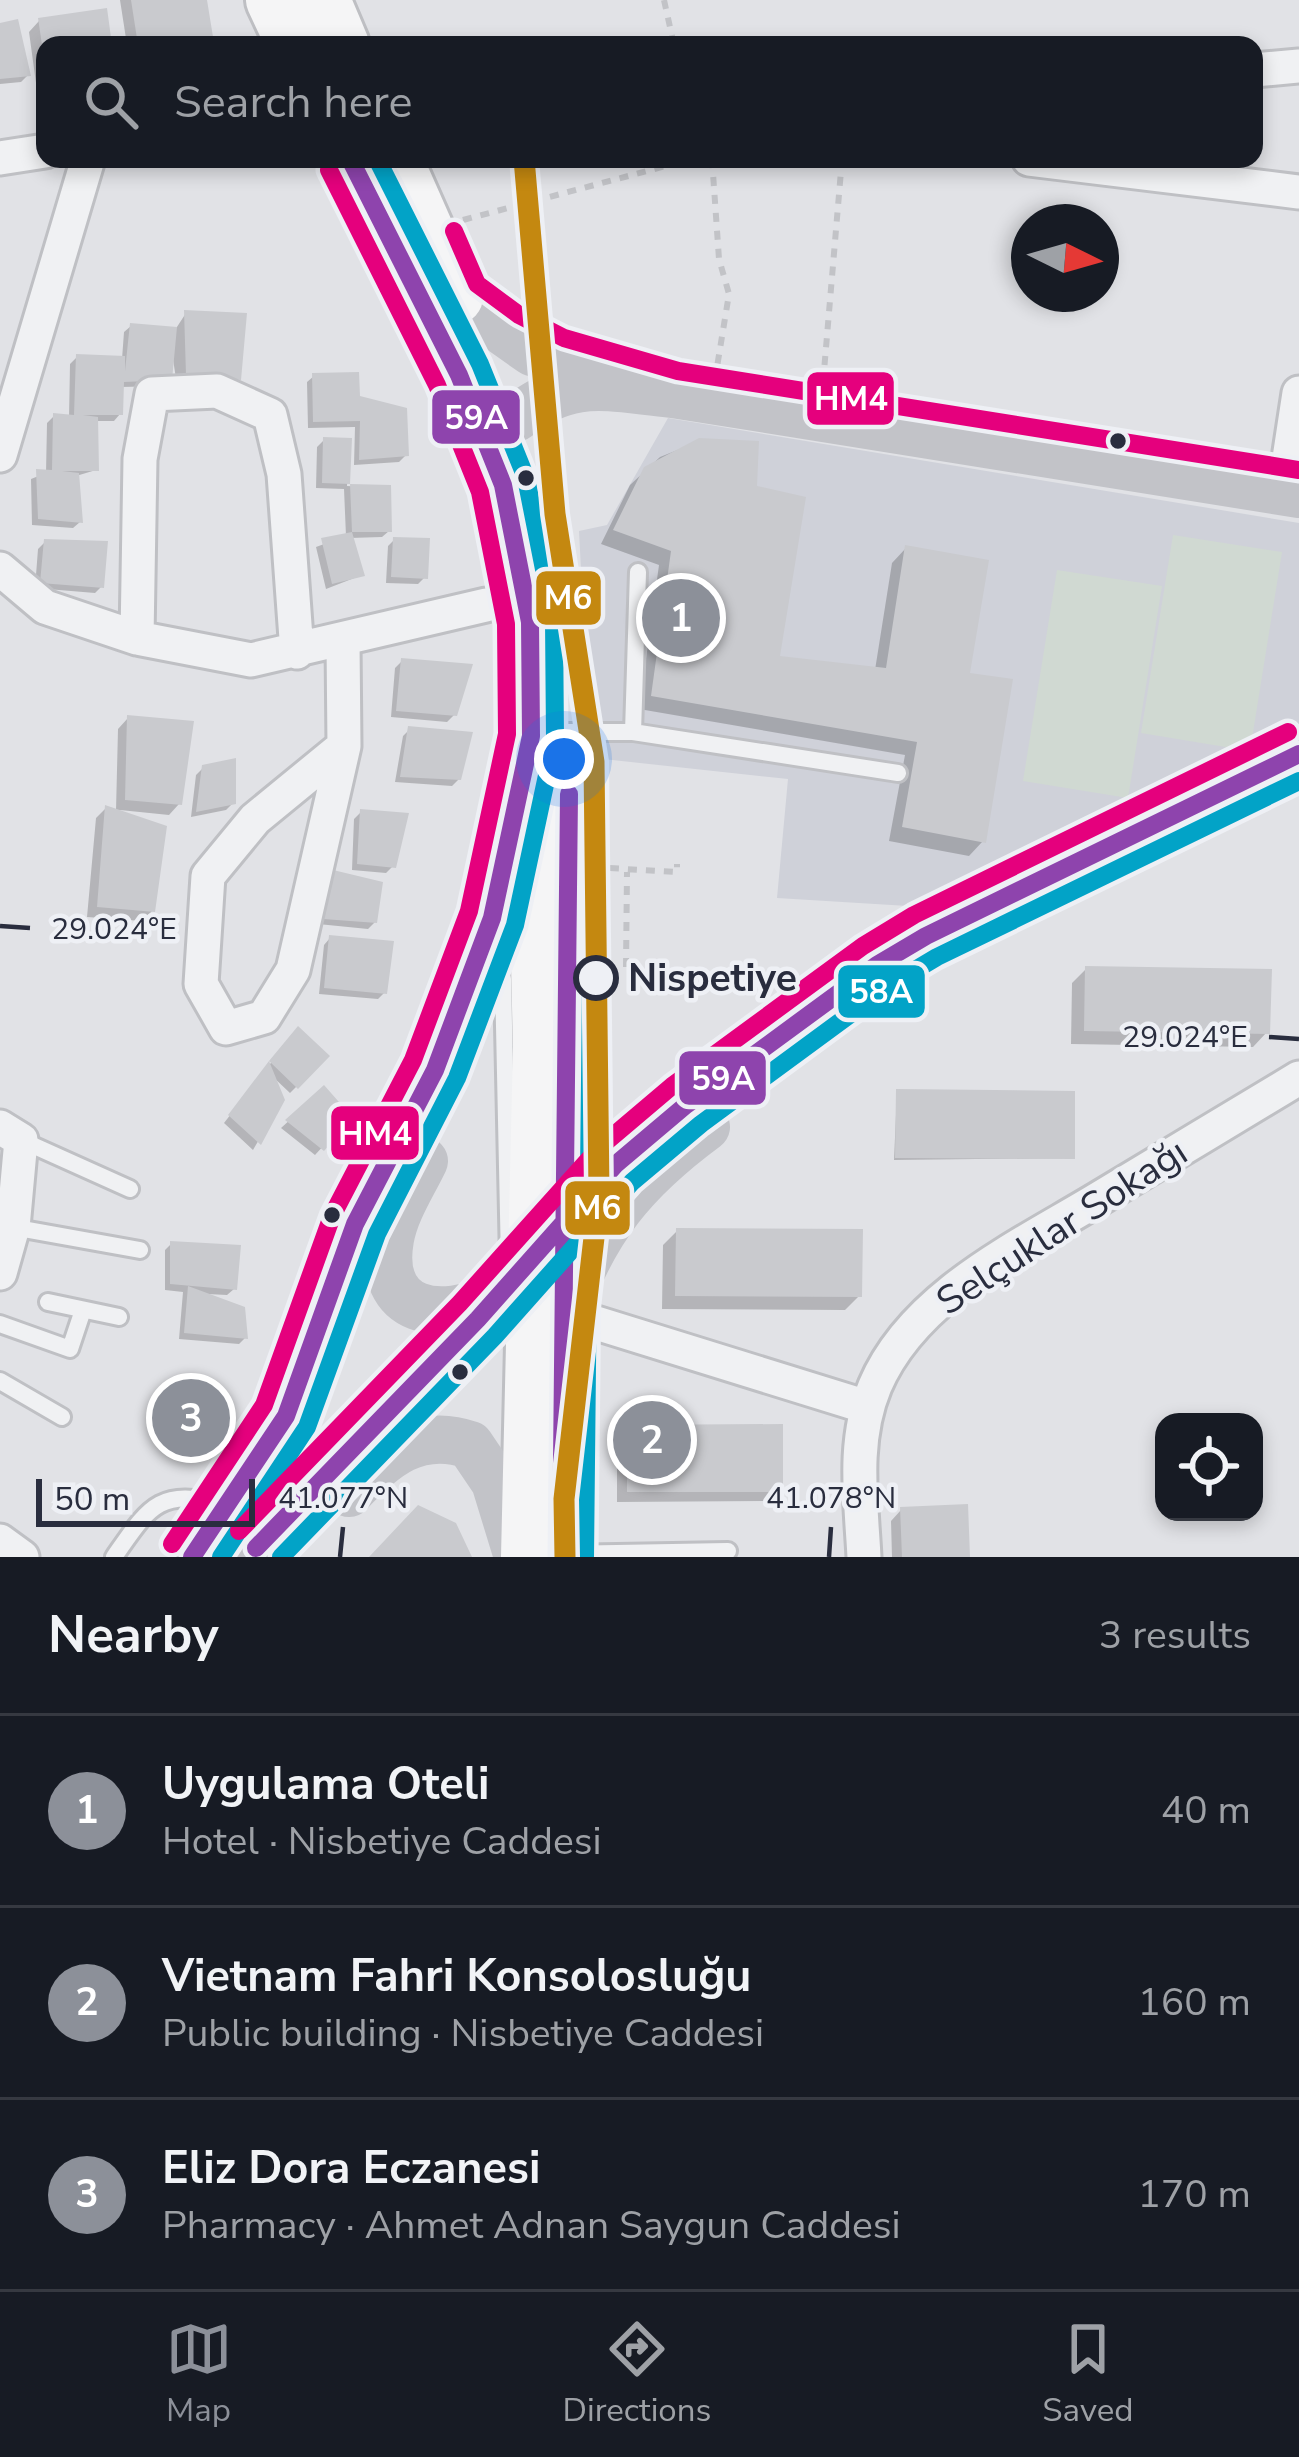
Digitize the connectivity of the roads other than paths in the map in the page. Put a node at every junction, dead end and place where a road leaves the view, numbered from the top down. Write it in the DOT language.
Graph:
graph roads {
  1 [pos="273,0"];
  2 [pos="323,0"];
  3 [pos="290,36"];
  4 [pos="338,36"];
  5 [pos="1299,66"];
  6 [pos="1263,69"];
  7 [pos="36,152"];
  8 [pos="0,158"];
  9 [pos="85,168"];
  10 [pos="355,168"];
  11 [pos="399,168"];
  12 [pos="1103,168"];
  13 [pos="1299,192"];
  14 [pos="457,298"];
  15 [pos="1299,393"];
  16 [pos="693,397"];
  17 [pos="502,431"];
  18 [pos="0,454"];
  19 [pos="1292,493"];
  20 [pos="0,569"];
  21 [pos="638,572"];
  22 [pos="487,604"];
  23 [pos="136,638"];
  24 [pos="343,643"];
  25 [pos="297,652"];
  26 [pos="633,732"];
  27 [pos="549,734"];
  28 [pos="344,746"];
  29 [pos="1299,754"];
  30 [pos="898,773"];
  31 [pos="1058,869"];
  32 [pos="502,979"];
  33 [pos="1299,1078"];
  34 [pos="10,1133"];
  35 [pos="130,1189"];
  36 [pos="7,1228"];
  37 [pos="140,1250"];
  38 [pos="0,1273"];
  39 [pos="495,1296"];
  40 [pos="48,1302"];
  41 [pos="82,1313"];
  42 [pos="564,1313"];
  43 [pos="119,1317"];
  44 [pos="0,1324"];
  45 [pos="510,1355"];
  46 [pos="0,1381"];
  47 [pos="512,1398"];
  48 [pos="867,1407"];
  49 [pos="62,1418"];
  50 [pos="529,1492"];
  51 [pos="230,1507"];
  52 [pos="0,1541"];
  53 [pos="728,1551"];
  54 [pos="542,1556"];
  55 [pos="22,1557"];
  56 [pos="114,1557"];
  57 [pos="192,1557"];
  58 [pos="247,1557"];
  59 [pos="287,1557"];
  60 [pos="863,1557"];
  1 -- 3 [label="main road"];
  2 -- 4 [label="main road"];
  5 -- 6 [label="street"];
  7 -- 8 [label="street"];
  9 -- 18 [label="street"];
  10 -- 17 [label="main road"];
  11 -- 14 [label="main road"];
  12 -- 13 [label="street"];
  14 -- 16 [label="main road"];
  14 -- 17 [label="main road"];
  15 -- 19 [label="street"];
  16 -- 17 [label="main road"];
  16 -- 19 [label="main road"];
  17 -- 27 [label="main road"];
  20 -- 23 [label="street"];
  21 -- 26 [label="lane"];
  22 -- 24 [label="street"];
  23 -- 25 [label="street"];
  23 -- 25 [label="street"];
  24 -- 25 [label="street"];
  24 -- 28 [label="street"];
  26 -- 27 [label="lane"];
  26 -- 30 [label="lane"];
  27 -- 32 [label="main road"];
  27 -- 42 [label="main road"];
  27 -- 50 [label="main road"];
  27 -- 51 [label="main road"];
  28 -- 28 [label="street"];
  29 -- 31 [label="main road"];
  31 -- 39 [label="main road, bridge"];
  31 -- 42 [label="main road"];
  32 -- 39 [label="main road"];
  32 -- 45 [label="lane"];
  33 -- 48 [label="street, Selçuklar Sokağı"];
  34 -- 35 [label="lane"];
  34 -- 36 [label="street"];
  36 -- 37 [label="lane"];
  36 -- 38 [label="street"];
  39 -- 58 [label="main road"];
  40 -- 41 [label="lane"];
  41 -- 43 [label="lane"];
  41 -- 44 [label="lane"];
  42 -- 48 [label="street"];
  42 -- 54 [label="main road"];
  46 -- 49 [label="lane"];
  47 -- 50 [label="lane"];
  48 -- 60 [label="street, Selçuklar Sokağı"];
  50 -- 54 [label="main road"];
  51 -- 56 [label="lane"];
  51 -- 57 [label="main road"];
  52 -- 55 [label="street"];
  53 -- 54 [label="lane"];
  54 -- 59 [label="main road"];
}
